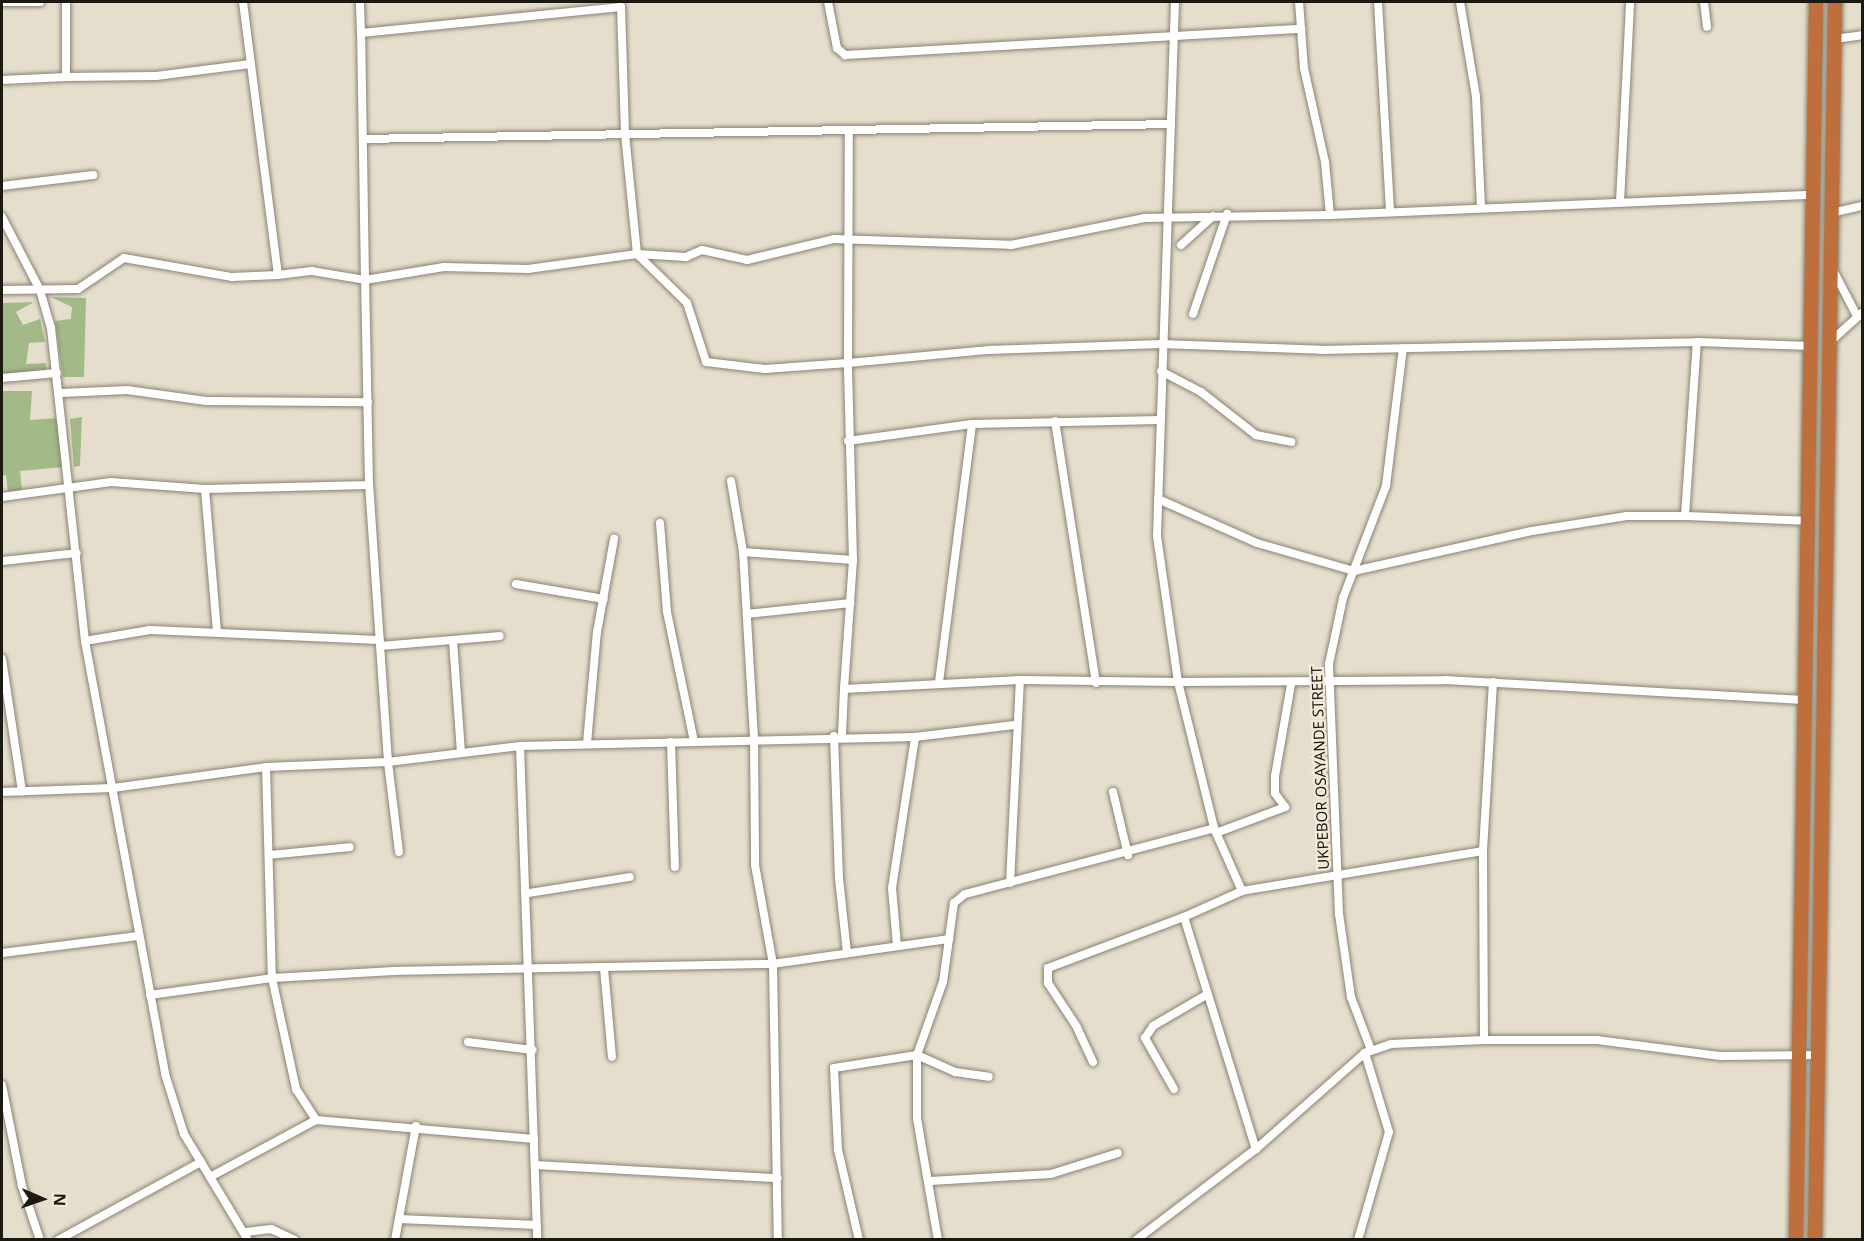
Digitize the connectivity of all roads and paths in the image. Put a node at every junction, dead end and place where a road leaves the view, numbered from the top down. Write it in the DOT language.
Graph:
graph roads {
  1 [pos="2,2"];
  2 [pos="40,2"];
  3 [pos="66,2"];
  4 [pos="243,2"];
  5 [pos="360,2"];
  6 [pos="828,2"];
  7 [pos="1175,2"];
  8 [pos="1299,2"];
  9 [pos="1378,2"];
  10 [pos="1460,2"];
  11 [pos="1630,2"];
  12 [pos="1704,2"];
  13 [pos="1816,2"];
  14 [pos="1835,2"];
  15 [pos="611,3"];
  16 [pos="1707,27"];
  17 [pos="1301,29"];
  18 [pos="361,33"];
  19 [pos="1173,34"];
  20 [pos="1863,35"];
  21 [pos="1835,39"];
  22 [pos="250,64"];
  23 [pos="66,77"];
  24 [pos="2,80"];
  25 [pos="1171,124"];
  26 [pos="849,132"];
  27 [pos="625,133"];
  28 [pos="363,139"];
  29 [pos="93,176"];
  30 [pos="2,186"];
  31 [pos="1813,195"];
  32 [pos="1620,202"];
  33 [pos="1863,206"];
  34 [pos="1481,207"];
  35 [pos="1390,210"];
  36 [pos="1831,213"];
  37 [pos="1216,214"];
  38 [pos="1227,214"];
  39 [pos="1330,215"];
  40 [pos="2,217"];
  41 [pos="1166,219"];
  42 [pos="852,238"];
  43 [pos="1181,245"];
  44 [pos="637,254"];
  45 [pos="1831,266"];
  46 [pos="279,275"];
  47 [pos="365,280"];
  48 [pos="2,290"];
  49 [pos="40,290"];
  50 [pos="1193,314"];
  51 [pos="1859,314"];
  52 [pos="1697,342"];
  53 [pos="1161,344"];
  54 [pos="1828,345"];
  55 [pos="1810,346"];
  56 [pos="1403,348"];
  57 [pos="848,363"];
  58 [pos="1161,371"];
  59 [pos="57,373"];
  60 [pos="2,378"];
  61 [pos="61,393"];
  62 [pos="369,402"];
  63 [pos="1160,420"];
  64 [pos="1055,421"];
  65 [pos="972,424"];
  66 [pos="848,441"];
  67 [pos="1291,442"];
  68 [pos="731,482"];
  69 [pos="71,485"];
  70 [pos="369,485"];
  71 [pos="204,489"];
  72 [pos="2,497"];
  73 [pos="1158,499"];
  74 [pos="1685,516"];
  75 [pos="1807,521"];
  76 [pos="660,523"];
  77 [pos="614,539"];
  78 [pos="743,552"];
  79 [pos="77,553"];
  80 [pos="853,560"];
  81 [pos="2,561"];
  82 [pos="1354,571"];
  83 [pos="516,584"];
  84 [pos="604,599"];
  85 [pos="850,603"];
  86 [pos="747,614"];
  87 [pos="217,633"];
  88 [pos="500,636"];
  89 [pos="85,640"];
  90 [pos="453,641"];
  91 [pos="381,643"];
  92 [pos="2,659"];
  93 [pos="1020,680"];
  94 [pos="939,682"];
  95 [pos="1178,682"];
  96 [pos="1493,682"];
  97 [pos="1096,683"];
  98 [pos="1291,684"];
  99 [pos="1331,684"];
  100 [pos="3,686"];
  101 [pos="844,689"];
  102 [pos="1803,700"];
  103 [pos="1014,725"];
  104 [pos="838,736"];
  105 [pos="915,737"];
  106 [pos="754,740"];
  107 [pos="694,741"];
  108 [pos="670,742"];
  109 [pos="587,743"];
  110 [pos="520,746"];
  111 [pos="461,753"];
  112 [pos="388,762"];
  113 [pos="266,767"];
  114 [pos="113,788"];
  115 [pos="2,792"];
  116 [pos="22,792"];
  117 [pos="1113,792"];
  118 [pos="1215,830"];
  119 [pos="350,847"];
  120 [pos="1483,851"];
  121 [pos="399,852"];
  122 [pos="269,855"];
  123 [pos="1128,855"];
  124 [pos="675,867"];
  125 [pos="1339,872"];
  126 [pos="630,877"];
  127 [pos="1010,883"];
  128 [pos="1242,891"];
  129 [pos="529,893"];
  130 [pos="1184,917"];
  131 [pos="138,936"];
  132 [pos="949,939"];
  133 [pos="897,946"];
  134 [pos="2,952"];
  135 [pos="848,953"];
  136 [pos="773,964"];
  137 [pos="604,968"];
  138 [pos="531,969"];
  139 [pos="272,978"];
  140 [pos="150,995"];
  141 [pos="1206,995"];
  142 [pos="1484,1040"];
  143 [pos="468,1042"];
  144 [pos="533,1050"];
  145 [pos="1368,1051"];
  146 [pos="916,1055"];
  147 [pos="1817,1055"];
  148 [pos="1797,1056"];
  149 [pos="612,1057"];
  150 [pos="1093,1062"];
  151 [pos="989,1077"];
  152 [pos="2,1085"];
  153 [pos="1174,1089"];
  154 [pos="316,1120"];
  155 [pos="416,1126"];
  156 [pos="534,1139"];
  157 [pos="1256,1149"];
  158 [pos="1118,1153"];
  159 [pos="201,1162"];
  160 [pos="535,1165"];
  161 [pos="210,1177"];
  162 [pos="778,1178"];
  163 [pos="930,1181"];
  164 [pos="399,1219"];
  165 [pos="537,1225"];
  166 [pos="247,1236"];
  167 [pos="40,1239"];
  168 [pos="58,1239"];
  169 [pos="295,1239"];
  170 [pos="395,1239"];
  171 [pos="537,1239"];
  172 [pos="778,1239"];
  173 [pos="859,1239"];
  174 [pos="938,1239"];
  175 [pos="1136,1239"];
  176 [pos="1358,1239"];
  177 [pos="1796,1239"];
  178 [pos="1815,1239"];
  1 -- 2 [label="street"];
  3 -- 23 [label="street"];
  4 -- 22 [label="street"];
  5 -- 18 [label="street"];
  6 -- 19 [label="street"];
  7 -- 19 [label="street"];
  8 -- 17 [label="street"];
  9 -- 35 [label="street"];
  10 -- 34 [label="street"];
  11 -- 32 [label="street"];
  12 -- 16 [label="street"];
  13 -- 31 [label="highway"];
  14 -- 21 [label="highway"];
  15 -- 18 [label="street"];
  15 -- 27 [label="street"];
  17 -- 19 [label="street"];
  17 -- 39 [label="street"];
  18 -- 28 [label="street"];
  19 -- 25 [label="street"];
  20 -- 21 [label="street"];
  21 -- 36 [label="highway"];
  22 -- 23 [label="street"];
  22 -- 46 [label="street"];
  23 -- 24 [label="street"];
  25 -- 26 [label="street"];
  25 -- 41 [label="street"];
  26 -- 27 [label="street"];
  26 -- 42 [label="street"];
  27 -- 28 [label="street"];
  27 -- 44 [label="street"];
  28 -- 47 [label="street"];
  29 -- 30 [label="street"];
  31 -- 32 [label="street"];
  31 -- 55 [label="highway"];
  32 -- 34 [label="street"];
  33 -- 36 [label="street"];
  34 -- 35 [label="street"];
  35 -- 39 [label="street"];
  36 -- 45 [label="highway"];
  37 -- 38 [label="street"];
  37 -- 41 [label="street"];
  37 -- 43 [label="street"];
  38 -- 39 [label="street"];
  38 -- 50 [label="street"];
  40 -- 49 [label="street"];
  41 -- 42 [label="street"];
  41 -- 53 [label="street"];
  42 -- 44 [label="street"];
  42 -- 57 [label="street"];
  44 -- 47 [label="street"];
  44 -- 57 [label="street"];
  45 -- 51 [label="street"];
  45 -- 54 [label="highway"];
  46 -- 47 [label="street"];
  46 -- 49 [label="street"];
  47 -- 62 [label="street"];
  48 -- 49 [label="street"];
  49 -- 59 [label="street"];
  51 -- 54 [label="street"];
  52 -- 55 [label="street"];
  52 -- 56 [label="street"];
  52 -- 74 [label="street"];
  53 -- 56 [label="street"];
  53 -- 57 [label="street"];
  53 -- 58 [label="street"];
  54 -- 147 [label="highway"];
  55 -- 75 [label="highway"];
  56 -- 82 [label="street, UKPEBOR OSAYANDE STREET"];
  57 -- 66 [label="street"];
  58 -- 63 [label="street"];
  58 -- 67 [label="street"];
  59 -- 60 [label="street"];
  59 -- 61 [label="street"];
  61 -- 62 [label="street"];
  61 -- 69 [label="street"];
  62 -- 70 [label="street"];
  63 -- 64 [label="street"];
  63 -- 73 [label="street"];
  64 -- 65 [label="street"];
  64 -- 97 [label="street"];
  65 -- 66 [label="street"];
  65 -- 94 [label="street"];
  66 -- 80 [label="street"];
  68 -- 78 [label="street"];
  69 -- 71 [label="street"];
  69 -- 72 [label="street"];
  69 -- 79 [label="street"];
  70 -- 71 [label="street"];
  70 -- 91 [label="street"];
  71 -- 87 [label="street"];
  73 -- 82 [label="street"];
  73 -- 95 [label="street"];
  74 -- 75 [label="street"];
  74 -- 82 [label="street"];
  75 -- 102 [label="highway"];
  76 -- 107 [label="street"];
  77 -- 84 [label="street"];
  78 -- 80 [label="street"];
  78 -- 86 [label="street"];
  79 -- 81 [label="street"];
  79 -- 89 [label="street"];
  80 -- 85 [label="street"];
  82 -- 99 [label="street, UKPEBOR OSAYANDE STREET"];
  83 -- 84 [label="street"];
  84 -- 109 [label="street"];
  85 -- 86 [label="street"];
  85 -- 101 [label="street"];
  86 -- 106 [label="street"];
  87 -- 89 [label="street"];
  87 -- 91 [label="street"];
  88 -- 90 [label="street"];
  89 -- 114 [label="street"];
  90 -- 91 [label="street"];
  90 -- 111 [label="street"];
  91 -- 112 [label="street"];
  92 -- 100 [label="street"];
  93 -- 94 [label="street"];
  93 -- 97 [label="street"];
  93 -- 103 [label="street"];
  94 -- 101 [label="street"];
  95 -- 97 [label="street"];
  95 -- 98 [label="street"];
  95 -- 118 [label="street"];
  96 -- 99 [label="street"];
  96 -- 102 [label="street"];
  96 -- 120 [label="street"];
  98 -- 99 [label="street"];
  98 -- 118 [label="street"];
  99 -- 125 [label="street, UKPEBOR OSAYANDE STREET"];
  100 -- 116 [label="street"];
  101 -- 104 [label="street"];
  102 -- 148 [label="highway"];
  103 -- 105 [label="street"];
  103 -- 127 [label="street"];
  104 -- 105 [label="street"];
  104 -- 106 [label="street"];
  104 -- 135 [label="street"];
  105 -- 133 [label="street"];
  106 -- 107 [label="street"];
  106 -- 136 [label="street"];
  107 -- 108 [label="street"];
  108 -- 109 [label="street"];
  108 -- 124 [label="street"];
  109 -- 110 [label="street"];
  110 -- 111 [label="street"];
  110 -- 129 [label="street"];
  111 -- 112 [label="street"];
  112 -- 113 [label="street"];
  112 -- 121 [label="street"];
  113 -- 114 [label="street"];
  113 -- 122 [label="street"];
  114 -- 116 [label="street"];
  114 -- 131 [label="street"];
  115 -- 116 [label="street"];
  117 -- 123 [label="street"];
  118 -- 123 [label="street"];
  118 -- 128 [label="street"];
  119 -- 122 [label="street"];
  120 -- 125 [label="street"];
  120 -- 142 [label="street"];
  122 -- 139 [label="street"];
  123 -- 127 [label="street"];
  125 -- 128 [label="street"];
  125 -- 145 [label="street, UKPEBOR OSAYANDE STREET"];
  126 -- 129 [label="street"];
  127 -- 132 [label="street"];
  128 -- 130 [label="street"];
  129 -- 138 [label="street"];
  130 -- 141 [label="street"];
  130 -- 150 [label="street"];
  131 -- 134 [label="street"];
  131 -- 140 [label="street"];
  132 -- 133 [label="street"];
  132 -- 146 [label="street"];
  133 -- 135 [label="street"];
  135 -- 136 [label="street"];
  136 -- 137 [label="street"];
  136 -- 162 [label="street"];
  137 -- 138 [label="street"];
  137 -- 149 [label="street"];
  138 -- 139 [label="street"];
  138 -- 144 [label="street"];
  139 -- 140 [label="street"];
  139 -- 154 [label="street"];
  140 -- 159 [label="street"];
  141 -- 153 [label="street"];
  141 -- 157 [label="street"];
  142 -- 145 [label="street"];
  142 -- 148 [label="street"];
  143 -- 144 [label="street"];
  144 -- 156 [label="street"];
  145 -- 157 [label="street"];
  145 -- 176 [label="street, UKPEBOR OSAYANDE STREET"];
  146 -- 151 [label="street"];
  146 -- 163 [label="street"];
  146 -- 173 [label="street"];
  147 -- 148 [label="street"];
  147 -- 178 [label="highway"];
  148 -- 177 [label="highway"];
  152 -- 167 [label="street"];
  154 -- 155 [label="street"];
  154 -- 161 [label="street"];
  155 -- 156 [label="street"];
  155 -- 164 [label="street"];
  156 -- 160 [label="street"];
  157 -- 175 [label="street"];
  158 -- 163 [label="street"];
  159 -- 161 [label="street"];
  159 -- 168 [label="street"];
  160 -- 162 [label="street"];
  160 -- 165 [label="street"];
  161 -- 166 [label="street"];
  162 -- 172 [label="street"];
  163 -- 174 [label="street"];
  164 -- 165 [label="street"];
  164 -- 170 [label="street"];
  165 -- 171 [label="street"];
  166 -- 169 [label="street"];
}
